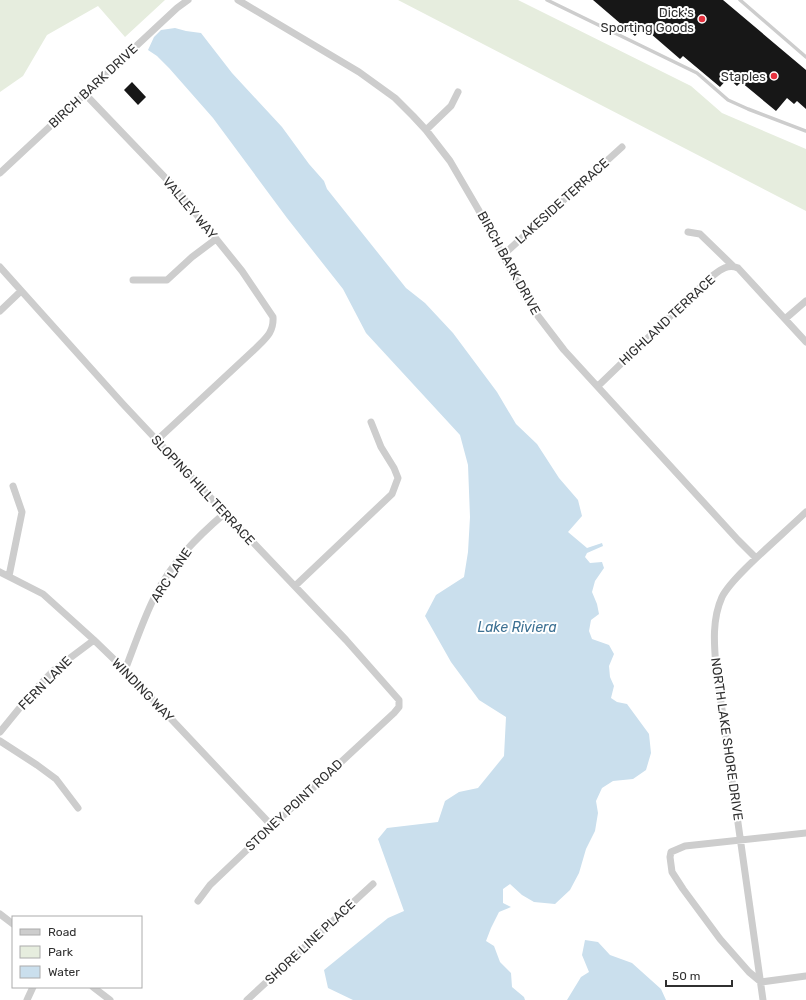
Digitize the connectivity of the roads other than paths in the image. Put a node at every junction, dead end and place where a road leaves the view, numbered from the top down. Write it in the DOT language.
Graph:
graph roads {
  1 [pos="188,0"];
  2 [pos="238,0"];
  3 [pos="547,0"];
  4 [pos="740,0"];
  5 [pos="806,57"];
  6 [pos="458,92"];
  7 [pos="85,94"];
  8 [pos="426,130"];
  9 [pos="806,131"];
  10 [pos="622,147"];
  11 [pos="0,173"];
  12 [pos="688,232"];
  13 [pos="216,239"];
  14 [pos="503,255"];
  15 [pos="732,266"];
  16 [pos="0,267"];
  17 [pos="133,280"];
  18 [pos="21,291"];
  19 [pos="806,301"];
  20 [pos="0,311"];
  21 [pos="785,319"];
  22 [pos="806,342"];
  23 [pos="598,386"];
  24 [pos="371,422"];
  25 [pos="156,441"];
  26 [pos="13,486"];
  27 [pos="806,512"];
  28 [pos="225,513"];
  29 [pos="756,558"];
  30 [pos="0,572"];
  31 [pos="9,576"];
  32 [pos="295,586"];
  33 [pos="94,640"];
  34 [pos="125,670"];
  35 [pos="394,714"];
  36 [pos="0,732"];
  37 [pos="0,741"];
  38 [pos="78,808"];
  39 [pos="272,826"];
  40 [pos="806,834"];
  41 [pos="741,840"];
  42 [pos="373,884"];
  43 [pos="198,902"];
  44 [pos="0,914"];
  45 [pos="12,923"];
  46 [pos="806,976"];
  47 [pos="761,982"];
  48 [pos="33,988"];
  49 [pos="94,988"];
  50 [pos="27,1000"];
  51 [pos="110,1000"];
  52 [pos="247,1000"];
  53 [pos="763,1000"];
  1 -- 7 [label="street, BIRCH BARK DRIVE"];
  2 -- 8 [label="street, BIRCH BARK DRIVE"];
  3 -- 9 [label="lane"];
  4 -- 5 [label="lane"];
  6 -- 8 [label="street"];
  7 -- 11 [label="street, BIRCH BARK DRIVE"];
  7 -- 13 [label="street, VALLEY WAY"];
  8 -- 14 [label="street, BIRCH BARK DRIVE"];
  10 -- 14 [label="street, LAKESIDE TERRACE"];
  12 -- 15 [label="street"];
  13 -- 17 [label="street"];
  13 -- 25 [label="street, VALLEY WAY"];
  14 -- 23 [label="street, BIRCH BARK DRIVE"];
  15 -- 21 [label="street"];
  15 -- 23 [label="street, HIGHLAND TERRACE"];
  16 -- 18 [label="street, SLOPING HILL TERRACE"];
  18 -- 20 [label="street"];
  18 -- 25 [label="street, SLOPING HILL TERRACE"];
  19 -- 21 [label="street"];
  21 -- 22 [label="street"];
  23 -- 29 [label="street, BIRCH BARK DRIVE"];
  24 -- 32 [label="street"];
  25 -- 28 [label="street, SLOPING HILL TERRACE"];
  26 -- 31 [label="street"];
  27 -- 29 [label="street, NORTH LAKE SHORE DRIVE"];
  28 -- 32 [label="street, SLOPING HILL TERRACE"];
  28 -- 34 [label="street, ARC LANE"];
  29 -- 41 [label="street, NORTH LAKE SHORE DRIVE"];
  30 -- 31 [label="street, WINDING WAY"];
  31 -- 33 [label="street, WINDING WAY"];
  32 -- 35 [label="street, SLOPING HILL TERRACE"];
  33 -- 34 [label="street, WINDING WAY"];
  33 -- 36 [label="street, FERN LANE"];
  34 -- 39 [label="street, WINDING WAY"];
  35 -- 39 [label="street, STONEY POINT ROAD"];
  37 -- 38 [label="street"];
  39 -- 43 [label="street, STONEY POINT ROAD"];
  40 -- 41 [label="street"];
  41 -- 47 [label="street, NORTH LAKE SHORE DRIVE"];
  41 -- 47 [label="street"];
  42 -- 52 [label="street, SHORE LINE PLACE"];
  44 -- 45 [label="street"];
  46 -- 47 [label="street"];
  47 -- 53 [label="street, NORTH LAKE SHORE DRIVE"];
  48 -- 50 [label="street"];
  49 -- 51 [label="street"];
}
